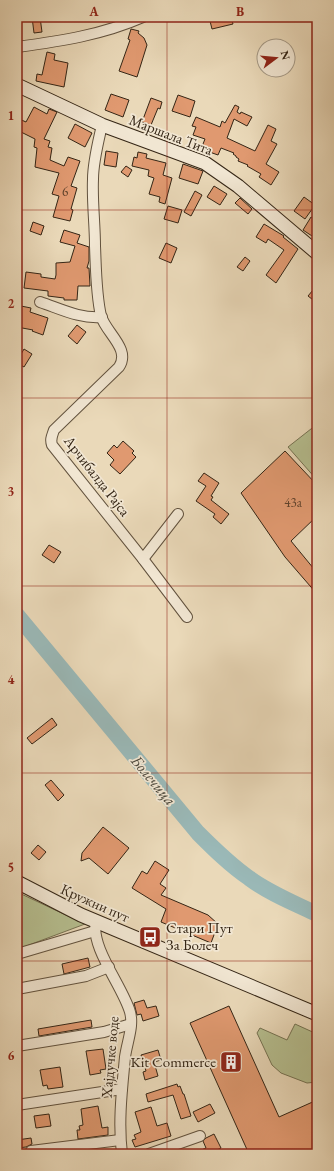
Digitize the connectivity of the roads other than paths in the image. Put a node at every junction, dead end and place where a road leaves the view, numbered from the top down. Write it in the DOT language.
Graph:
graph roads {
  1 [pos="143,17"];
  2 [pos="17,47"];
  3 [pos="17,86"];
  4 [pos="102,126"];
  5 [pos="317,253"];
  6 [pos="40,302"];
  7 [pos="102,317"];
  8 [pos="178,514"];
  9 [pos="143,559"];
  10 [pos="187,618"];
  11 [pos="17,882"];
  12 [pos="96,926"];
  13 [pos="17,954"];
  14 [pos="109,967"];
  15 [pos="17,989"];
  16 [pos="317,1014"];
  17 [pos="131,1024"];
  18 [pos="17,1046"];
  19 [pos="122,1089"];
  20 [pos="17,1105"];
  21 [pos="200,1136"];
  22 [pos="120,1140"];
  23 [pos="31,1151"];
  24 [pos="122,1154"];
  25 [pos="149,1154"];
  1 -- 2 [label="street"];
  3 -- 4 [label="street, Маршала Тита"];
  4 -- 5 [label="street, Маршала Тита"];
  4 -- 7 [label="street, Арчибалда Рајса"];
  6 -- 7 [label="street"];
  7 -- 9 [label="street, Арчибалда Рајса"];
  8 -- 9 [label="street"];
  9 -- 10 [label="street, Арчибалда Рајса"];
  11 -- 12 [label="street, Кружни пут"];
  12 -- 13 [label="street"];
  12 -- 14 [label="street, Хајдучке воде"];
  12 -- 16 [label="street, Кружни пут"];
  14 -- 15 [label="street"];
  14 -- 17 [label="street, Хајдучке воде"];
  17 -- 18 [label="street"];
  17 -- 19 [label="street, Хајдучке воде"];
  19 -- 20 [label="street"];
  19 -- 22 [label="street, Хајдучке воде"];
  21 -- 25 [label="street"];
  22 -- 23 [label="street"];
  22 -- 24 [label="street, Хајдучке воде"];
}
